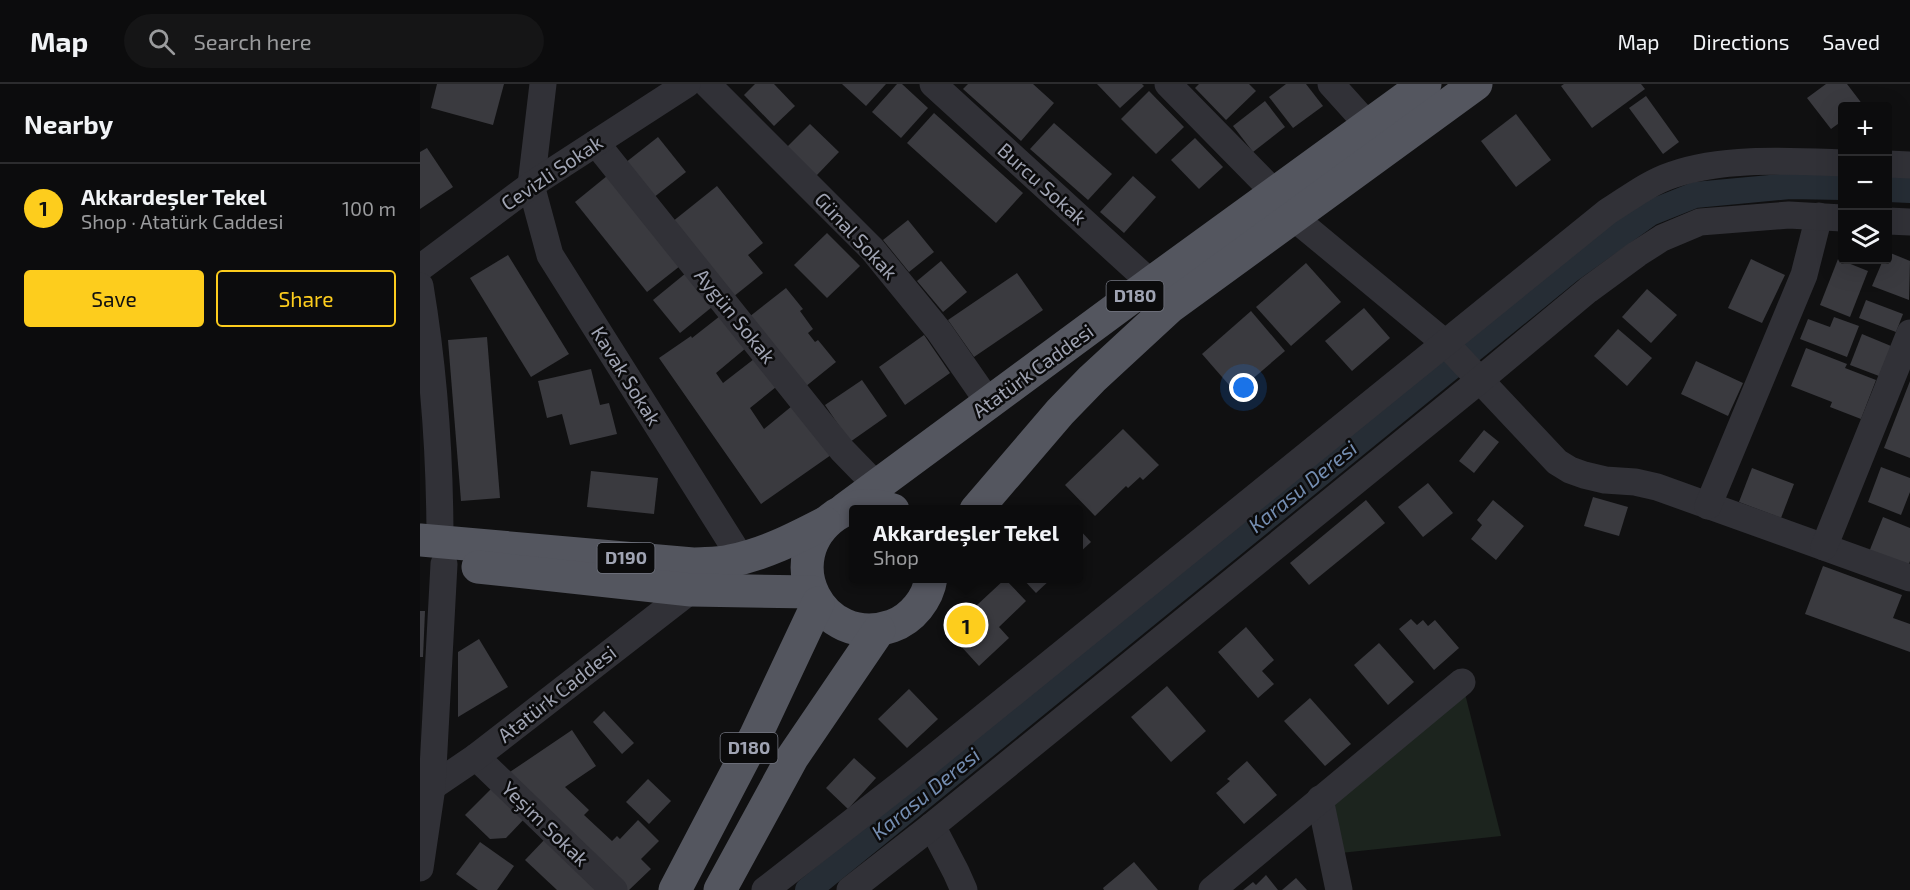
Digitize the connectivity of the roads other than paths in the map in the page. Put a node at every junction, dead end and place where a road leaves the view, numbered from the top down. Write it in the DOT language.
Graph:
graph roads {
  1 [pos="543,84"];
  2 [pos="687,84"];
  3 [pos="707,84"];
  4 [pos="933,84"];
  5 [pos="1168,84"];
  6 [pos="1331,84"];
  7 [pos="1425,84"];
  8 [pos="1476,84"];
  9 [pos="1368,125"];
  10 [pos="596,143"];
  11 [pos="1838,163"];
  12 [pos="1892,164"];
  13 [pos="1910,165"];
  14 [pos="531,185"];
  15 [pos="1284,204"];
  16 [pos="1831,217"];
  17 [pos="1892,221"];
  18 [pos="1910,222"];
  19 [pos="420,268"];
  20 [pos="1151,283"];
  21 [pos="420,286"];
  22 [pos="1910,333"];
  23 [pos="1445,343"];
  24 [pos="1480,380"];
  25 [pos="989,403"];
  26 [pos="885,498"];
  27 [pos="866,505"];
  28 [pos="980,505"];
  29 [pos="1708,506"];
  30 [pos="849,511"];
  31 [pos="835,516"];
  32 [pos="1824,547"];
  33 [pos="431,551"];
  34 [pos="741,558"];
  35 [pos="1910,578"];
  36 [pos="930,583"];
  37 [pos="691,590"];
  38 [pos="814,597"];
  39 [pos="879,630"];
  40 [pos="1462,682"];
  41 [pos="476,757"];
  42 [pos="426,791"];
  43 [pos="1320,799"];
  44 [pos="932,826"];
  45 [pos="420,868"];
  46 [pos="614,890"];
  47 [pos="675,890"];
  48 [pos="720,890"];
  49 [pos="765,890"];
  50 [pos="850,890"];
  51 [pos="964,890"];
  52 [pos="1212,890"];
  53 [pos="1339,890"];
  1 -- 14 [label="street"];
  2 -- 10 [label="street, Cevizli Sokak"];
  3 -- 25 [label="street, Günal Sokak"];
  4 -- 20 [label="street, Burcu Sokak"];
  5 -- 15 [label="street"];
  6 -- 9 [label="street"];
  7 -- 9 [label="highway, Atatürk Caddesi / D180"];
  8 -- 15 [label="highway, Atatürk Caddesi / D180"];
  9 -- 15 [label="highway, Atatürk Caddesi / D180"];
  10 -- 14 [label="street, Cevizli Sokak"];
  10 -- 26 [label="street, Aygün Sokak"];
  11 -- 23 [label="street"];
  12 -- 13 [label="street"];
  14 -- 19 [label="street, Cevizli Sokak"];
  14 -- 34 [label="street, Kavak Sokak"];
  15 -- 20 [label="highway, Atatürk Caddesi / D180"];
  15 -- 23 [label="street"];
  15 -- 28 [label="highway, Atatürk Caddesi / D180"];
  16 -- 24 [label="street"];
  16 -- 29 [label="street"];
  17 -- 18 [label="street"];
  20 -- 25 [label="highway, Atatürk Caddesi / D180"];
  21 -- 33 [label="street"];
  22 -- 32 [label="street"];
  23 -- 24 [label="street"];
  23 -- 49 [label="street"];
  24 -- 29 [label="street"];
  24 -- 44 [label="street"];
  25 -- 26 [label="highway, Atatürk Caddesi / D180"];
  26 -- 27 [label="highway, Atatürk Caddesi / D180"];
  29 -- 32 [label="street"];
  30 -- 31 [label="highway, Atatürk Caddesi / D180"];
  31 -- 34 [label="highway, D190"];
  31 -- 38 [label="highway, Atatürk Caddesi"];
  32 -- 35 [label="street"];
  33 -- 34 [label="highway, D190"];
  33 -- 37 [label="highway, D190"];
  33 -- 42 [label="street"];
  36 -- 39 [label="highway"];
  37 -- 38 [label="highway, D190"];
  37 -- 41 [label="street, Atatürk Caddesi"];
  38 -- 39 [label="highway"];
  38 -- 47 [label="highway, D180"];
  39 -- 48 [label="highway, D180"];
  40 -- 43 [label="street"];
  41 -- 42 [label="street, Atatürk Caddesi"];
  41 -- 46 [label="street, Yeşim Sokak"];
  42 -- 45 [label="street"];
  43 -- 52 [label="street"];
  43 -- 53 [label="street"];
  44 -- 50 [label="street"];
  44 -- 51 [label="street"];
}
